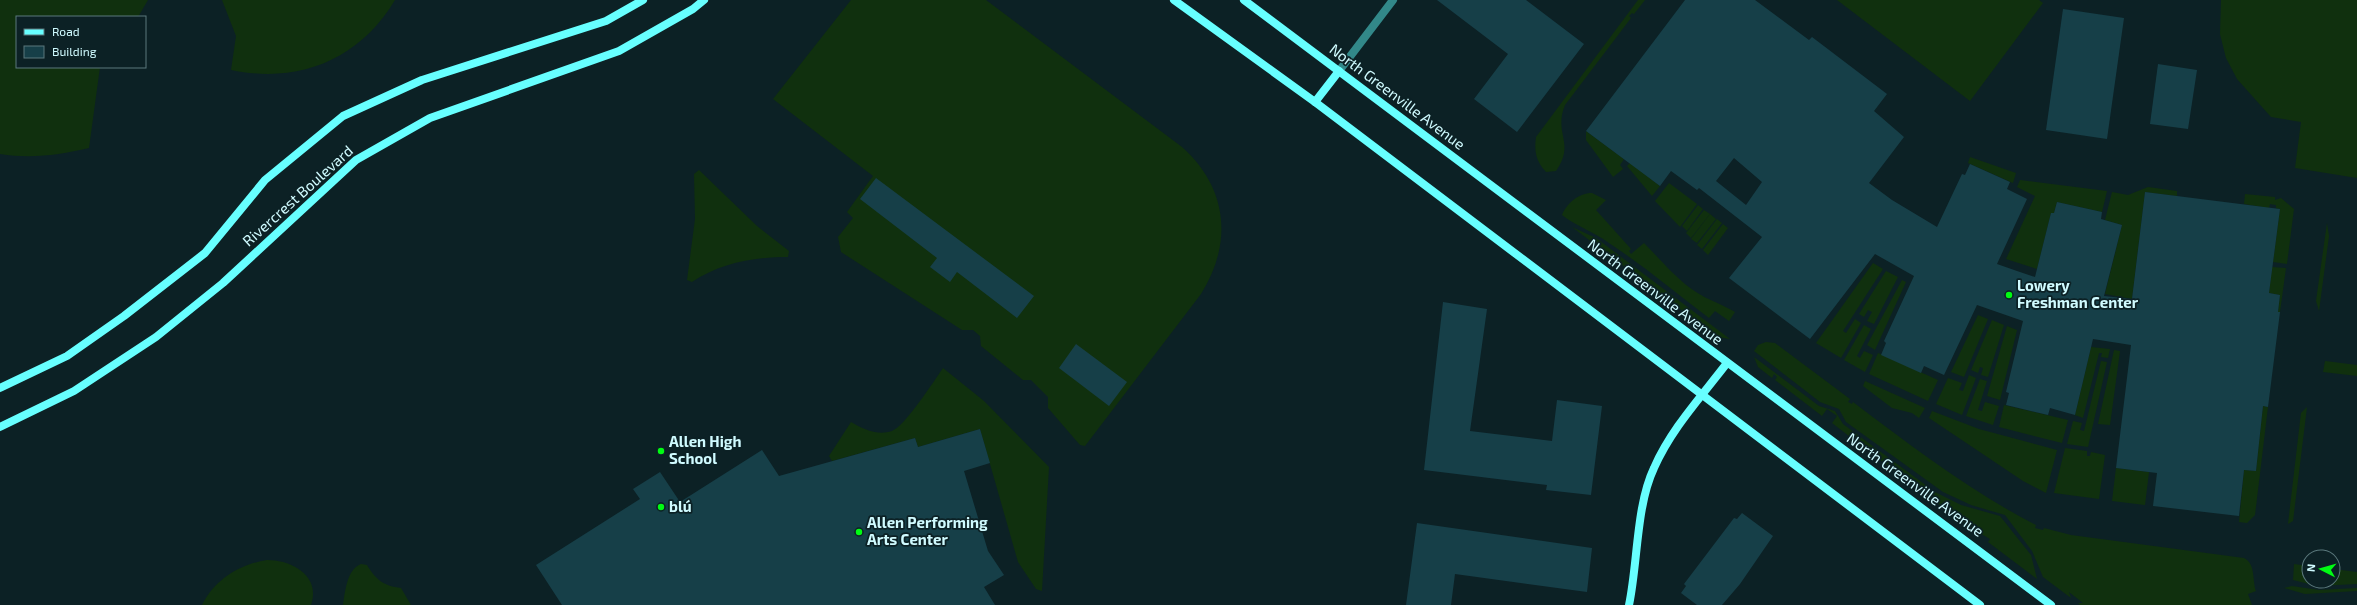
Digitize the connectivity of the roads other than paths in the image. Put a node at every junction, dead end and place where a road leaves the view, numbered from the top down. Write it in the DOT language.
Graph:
graph roads {
  1 [pos="643,0"];
  2 [pos="704,0"];
  3 [pos="1174,0"];
  4 [pos="1244,0"];
  5 [pos="1393,0"];
  6 [pos="1339,71"];
  7 [pos="1315,102"];
  8 [pos="1727,363"];
  9 [pos="0,388"];
  10 [pos="1703,395"];
  11 [pos="0,427"];
  12 [pos="1630,605"];
  13 [pos="1980,605"];
  14 [pos="2051,605"];
  1 -- 9 [label="main road, Rivercrest Boulevard"];
  2 -- 11 [label="main road, Rivercrest Boulevard"];
  3 -- 7 [label="main road"];
  4 -- 6 [label="main road, North Greenville Avenue"];
  5 -- 6 [label="street"];
  6 -- 7 [label="main road"];
  6 -- 8 [label="main road, North Greenville Avenue"];
  7 -- 10 [label="main road"];
  8 -- 10 [label="main road"];
  8 -- 14 [label="main road, North Greenville Avenue"];
  10 -- 12 [label="main road"];
  10 -- 13 [label="main road"];
}
